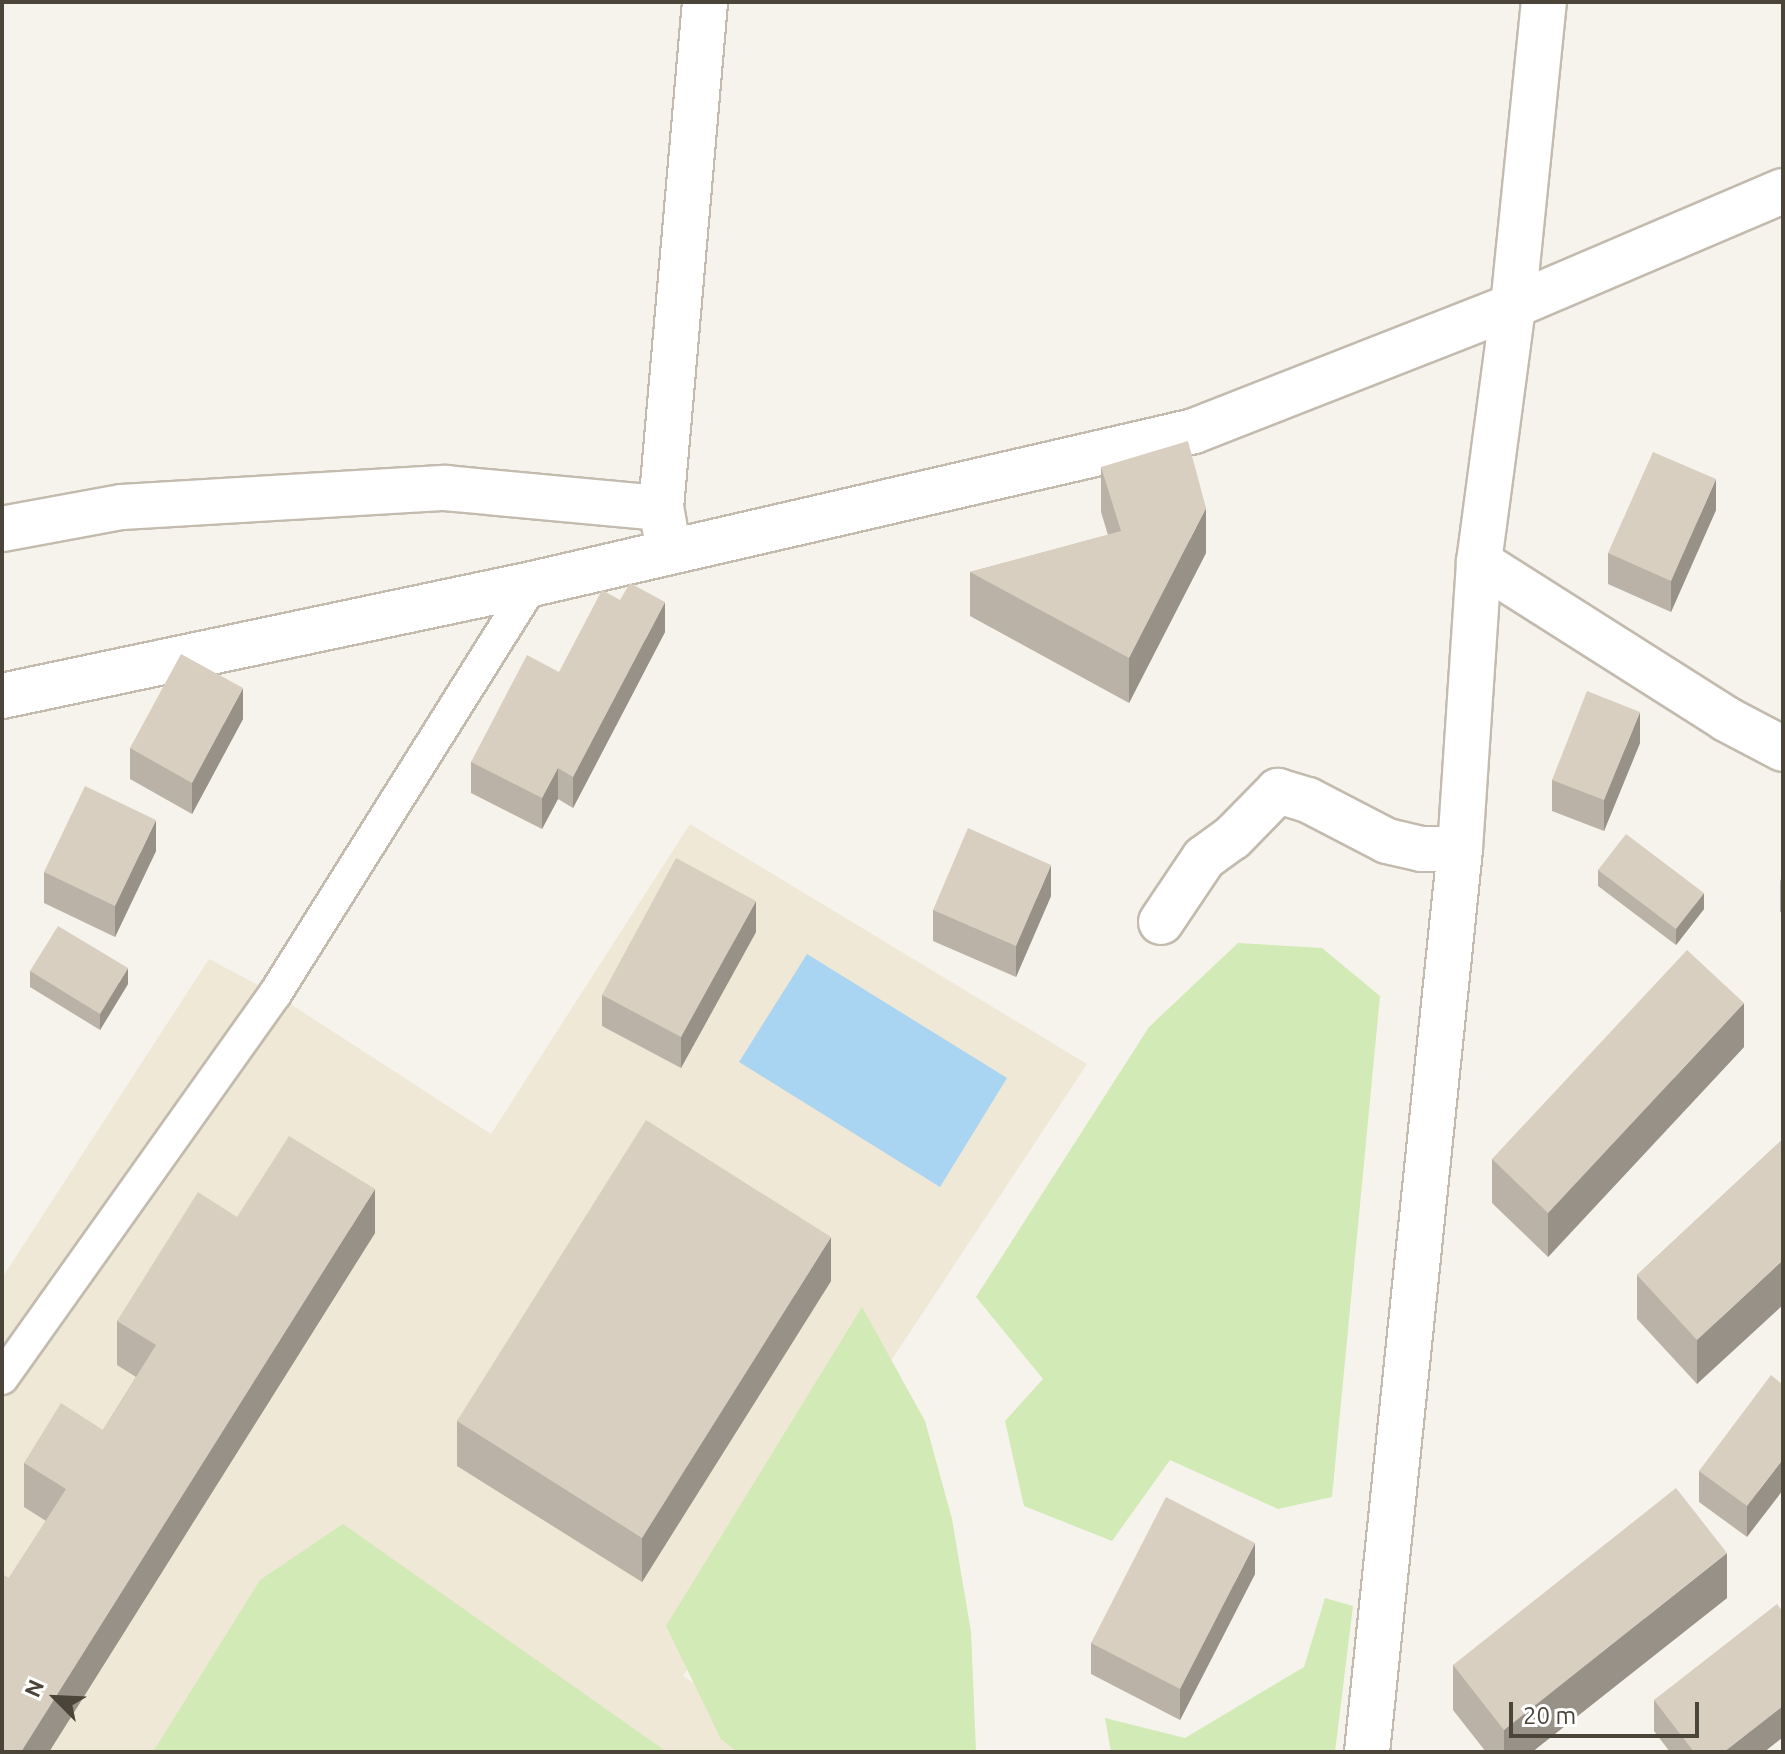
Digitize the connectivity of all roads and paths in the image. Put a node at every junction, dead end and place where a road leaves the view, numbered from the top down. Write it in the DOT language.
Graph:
graph roads {
  1 [pos="705,2"];
  2 [pos="1544,2"];
  3 [pos="1783,191"];
  4 [pos="1513,306"];
  5 [pos="2,529"];
  6 [pos="665,529"];
  7 [pos="1479,562"];
  8 [pos="532,584"];
  9 [pos="2,696"];
  10 [pos="1783,749"];
  11 [pos="1460,849"];
  12 [pos="1161,922"];
  13 [pos="2,1378"];
  14 [pos="1367,1752"];
  1 -- 6 [label="street"];
  2 -- 4 [label="street"];
  3 -- 4 [label="street"];
  4 -- 6 [label="street"];
  4 -- 7 [label="street"];
  5 -- 6 [label="street"];
  6 -- 8 [label="street"];
  7 -- 10 [label="street"];
  7 -- 11 [label="street"];
  8 -- 9 [label="street"];
  8 -- 13 [label="lane"];
  11 -- 12 [label="street"];
  11 -- 14 [label="street"];
}
